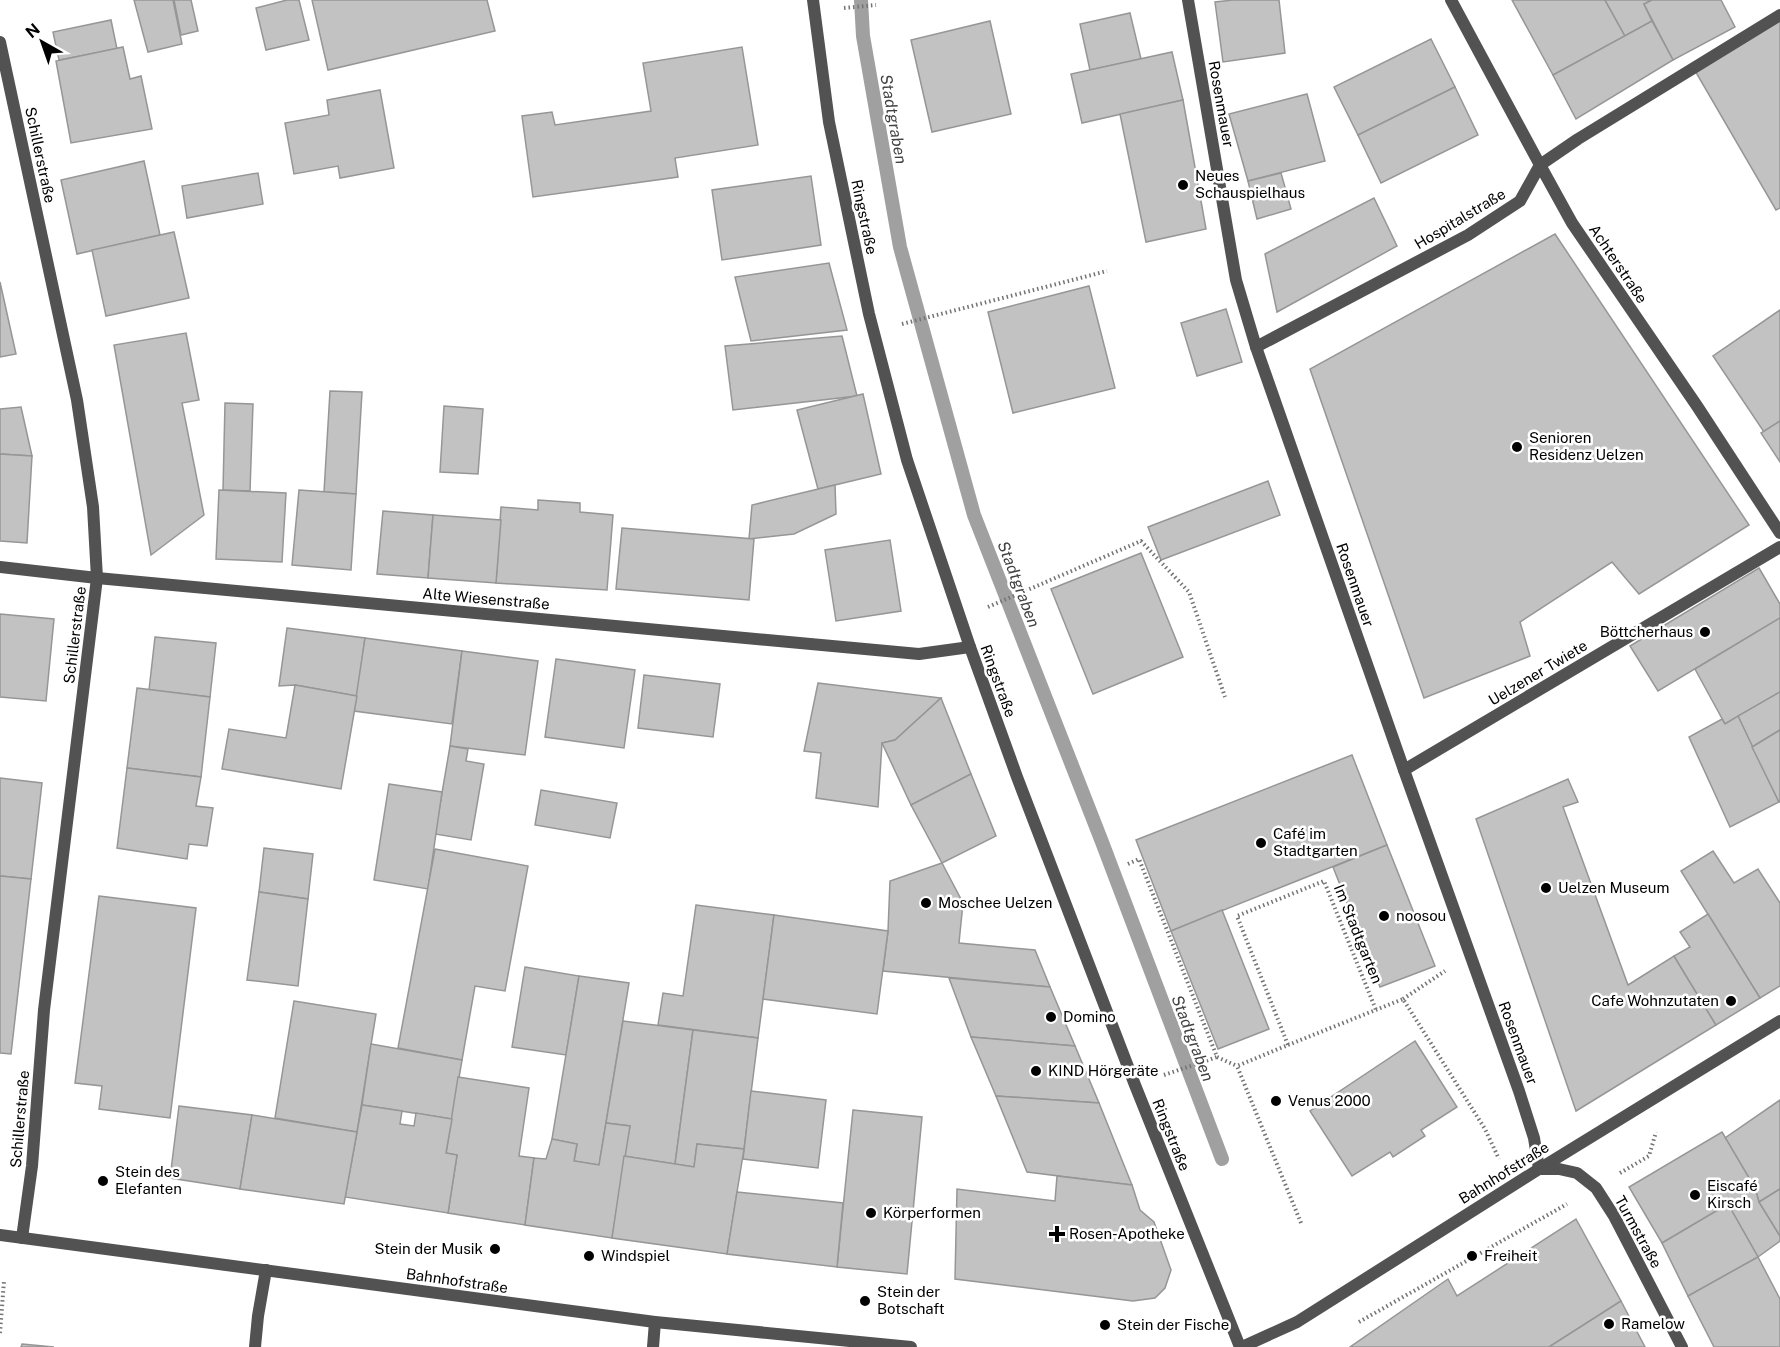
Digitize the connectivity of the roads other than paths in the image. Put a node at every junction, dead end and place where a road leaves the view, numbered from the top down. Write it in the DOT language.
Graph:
graph roads {
  1 [pos="813,0"];
  2 [pos="1188,0"];
  3 [pos="1451,0"];
  4 [pos="1780,15"];
  5 [pos="0,42"];
  6 [pos="1540,165"];
  7 [pos="1256,347"];
  8 [pos="1780,533"];
  9 [pos="1780,548"];
  10 [pos="0,567"];
  11 [pos="97,578"];
  12 [pos="970,647"];
  13 [pos="1404,770"];
  14 [pos="1780,1021"];
  15 [pos="1539,1169"];
  16 [pos="0,1235"];
  17 [pos="22,1238"];
  18 [pos="266,1270"];
  19 [pos="655,1322"];
  20 [pos="255,1347"];
  21 [pos="653,1347"];
  22 [pos="911,1347"];
  23 [pos="1241,1347"];
  24 [pos="1682,1347"];
  1 -- 12 [label="street, Ringstraße"];
  2 -- 7 [label="street, Rosenmauer"];
  3 -- 6 [label="street, Achterstraße"];
  4 -- 6 [label="street, Hospitalstraße"];
  5 -- 11 [label="street, Schillerstraße"];
  6 -- 7 [label="street, Hospitalstraße"];
  6 -- 8 [label="street, Achterstraße"];
  7 -- 13 [label="street, Rosenmauer"];
  9 -- 13 [label="street, Uelzener Twiete"];
  10 -- 11 [label="street, Alte Wiesenstraße"];
  11 -- 12 [label="street, Alte Wiesenstraße"];
  11 -- 17 [label="street, Schillerstraße"];
  12 -- 23 [label="street, Ringstraße"];
  13 -- 15 [label="street, Rosenmauer"];
  14 -- 15 [label="street, Bahnhofstraße"];
  15 -- 23 [label="street, Bahnhofstraße"];
  15 -- 24 [label="street, Turmstraße"];
  16 -- 17 [label="street, Bahnhofstraße"];
  17 -- 18 [label="street, Bahnhofstraße"];
  18 -- 19 [label="street, Bahnhofstraße"];
  18 -- 20 [label="street"];
  19 -- 21 [label="street"];
  19 -- 22 [label="street, Bahnhofstraße"];
}
